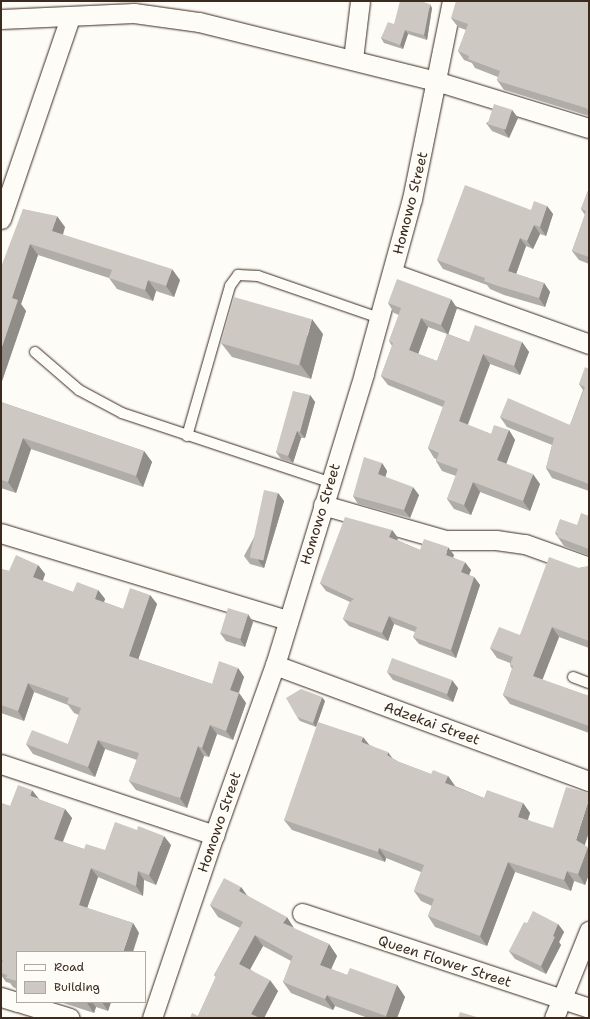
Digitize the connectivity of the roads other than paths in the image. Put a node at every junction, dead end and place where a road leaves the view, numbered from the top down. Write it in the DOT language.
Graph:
graph roads {
  1 [pos="360,1"];
  2 [pos="452,1"];
  3 [pos="134,7"];
  4 [pos="70,17"];
  5 [pos="1,19"];
  6 [pos="353,59"];
  7 [pos="436,81"];
  8 [pos="589,128"];
  9 [pos="1,219"];
  10 [pos="392,273"];
  11 [pos="379,318"];
  12 [pos="589,344"];
  13 [pos="34,352"];
  14 [pos="187,436"];
  15 [pos="330,482"];
  16 [pos="322,505"];
  17 [pos="1,533"];
  18 [pos="589,567"];
  19 [pos="288,620"];
  20 [pos="275,665"];
  21 [pos="573,677"];
  22 [pos="589,683"];
  23 [pos="1,764"];
  24 [pos="589,781"];
  25 [pos="214,835"];
  26 [pos="302,913"];
  27 [pos="589,931"];
  28 [pos="1,997"];
  29 [pos="560,999"];
  30 [pos="16,1001"];
  31 [pos="21,1003"];
  32 [pos="589,1008"];
  33 [pos="70,1018"];
  34 [pos="152,1018"];
  35 [pos="554,1018"];
  1 -- 6 [label="street"];
  2 -- 7 [label="street, Homowo Street"];
  3 -- 4 [label="street"];
  3 -- 6 [label="street"];
  4 -- 5 [label="street"];
  4 -- 9 [label="street"];
  6 -- 7 [label="street"];
  7 -- 8 [label="street"];
  7 -- 10 [label="street, Homowo Street"];
  10 -- 11 [label="street, Homowo Street"];
  10 -- 12 [label="street"];
  11 -- 14 [label="lane"];
  11 -- 15 [label="street, Homowo Street"];
  13 -- 14 [label="lane"];
  14 -- 15 [label="lane"];
  15 -- 16 [label="street, Homowo Street"];
  16 -- 18 [label="street"];
  16 -- 19 [label="street, Homowo Street"];
  17 -- 19 [label="street"];
  19 -- 20 [label="street, Homowo Street"];
  20 -- 24 [label="street, Adzekai Street"];
  20 -- 25 [label="street, Homowo Street"];
  21 -- 22 [label="lane"];
  23 -- 25 [label="street"];
  25 -- 34 [label="street, Homowo Street"];
  26 -- 29 [label="street, Queen Flower Street"];
  27 -- 29 [label="street"];
  28 -- 30 [label="street"];
  29 -- 32 [label="street, Queen Flower Street"];
  29 -- 35 [label="street"];
  31 -- 33 [label="street"];
}
